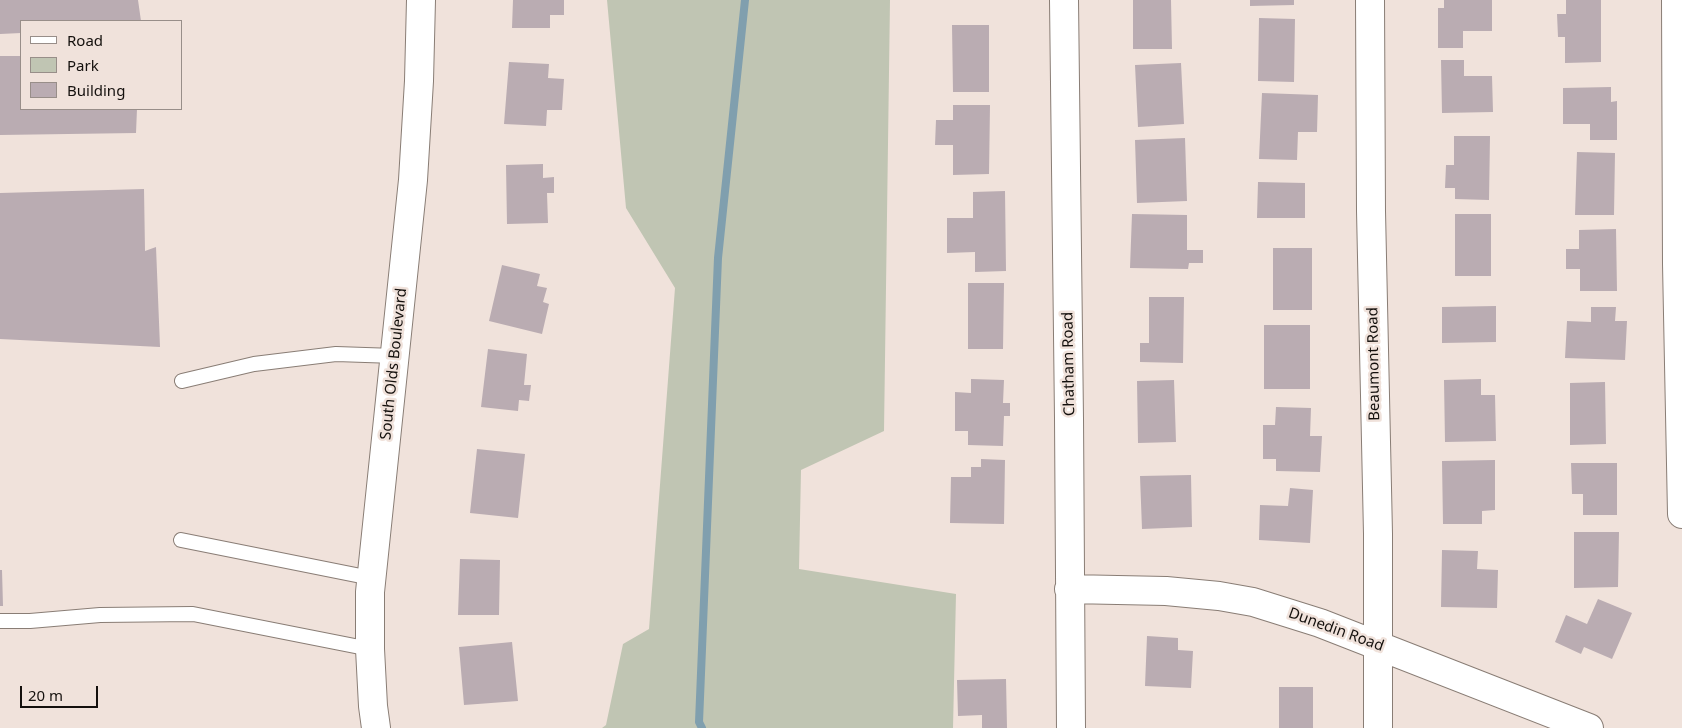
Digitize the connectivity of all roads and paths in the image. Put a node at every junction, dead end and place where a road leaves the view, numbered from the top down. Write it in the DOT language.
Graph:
graph roads {
  1 [pos="421,0"];
  2 [pos="1064,0"];
  3 [pos="1370,0"];
  4 [pos="1676,0"];
  5 [pos="395,356"];
  6 [pos="182,381"];
  7 [pos="1682,514"];
  8 [pos="181,540"];
  9 [pos="371,578"];
  10 [pos="1069,590"];
  11 [pos="0,621"];
  12 [pos="1378,645"];
  13 [pos="370,649"];
  14 [pos="376,728"];
  15 [pos="1071,728"];
  16 [pos="1378,728"];
  17 [pos="1589,728"];
  1 -- 5 [label="street, South Olds Boulevard"];
  2 -- 10 [label="street, Chatham Road"];
  3 -- 12 [label="street, Beaumont Road"];
  4 -- 7 [label="street"];
  5 -- 6 [label="lane"];
  5 -- 9 [label="street, South Olds Boulevard"];
  8 -- 9 [label="lane"];
  9 -- 13 [label="street, South Olds Boulevard"];
  10 -- 12 [label="street, Dunedin Road"];
  10 -- 15 [label="street, Chatham Road"];
  11 -- 13 [label="lane"];
  12 -- 16 [label="street, Beaumont Road"];
  12 -- 17 [label="street, Dunedin Road"];
  13 -- 14 [label="street, South Olds Boulevard"];
}
